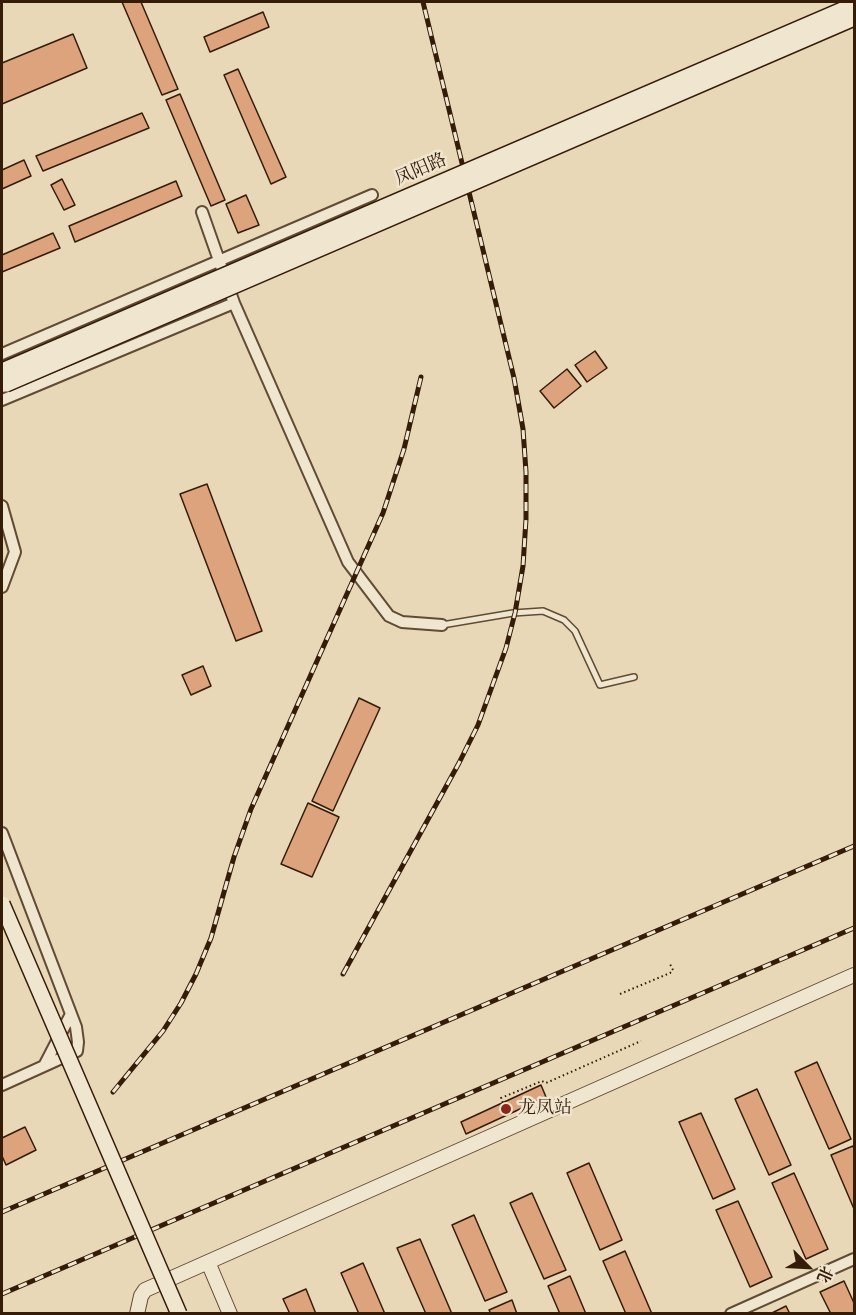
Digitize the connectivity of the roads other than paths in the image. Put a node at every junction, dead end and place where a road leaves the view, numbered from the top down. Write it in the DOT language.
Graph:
graph roads {
  1 [pos="855,5"];
  2 [pos="855,18"];
  3 [pos="372,195"];
  4 [pos="202,212"];
  5 [pos="219,261"];
  6 [pos="234,303"];
  7 [pos="2,354"];
  8 [pos="4,378"];
  9 [pos="2,400"];
  10 [pos="2,506"];
  11 [pos="2,587"];
  12 [pos="442,625"];
  13 [pos="634,677"];
  14 [pos="2,833"];
  15 [pos="2,904"];
  16 [pos="2,916"];
  17 [pos="855,975"];
  18 [pos="71,1014"];
  19 [pos="44,1066"];
  20 [pos="2,1085"];
  21 [pos="855,1259"];
  22 [pos="208,1262"];
  23 [pos="139,1310"];
  24 [pos="169,1314"];
  25 [pos="179,1314"];
  26 [pos="230,1314"];
  27 [pos="731,1314"];
  1 -- 8 [label="main road, 凤阳路, bridge"];
  2 -- 8 [label="main road, 凤阳路, bridge"];
  3 -- 5 [label="street"];
  4 -- 5 [label="street"];
  5 -- 6 [label="street"];
  5 -- 7 [label="street"];
  6 -- 9 [label="street"];
  6 -- 12 [label="street"];
  10 -- 11 [label="street"];
  12 -- 13 [label="lane"];
  14 -- 18 [label="street"];
  15 -- 25 [label="main road, bridge"];
  16 -- 24 [label="main road"];
  17 -- 22 [label="street"];
  18 -- 19 [label="street"];
  18 -- 19 [label="street"];
  19 -- 20 [label="street"];
  21 -- 27 [label="street"];
  22 -- 23 [label="street"];
  22 -- 26 [label="street"];
}
